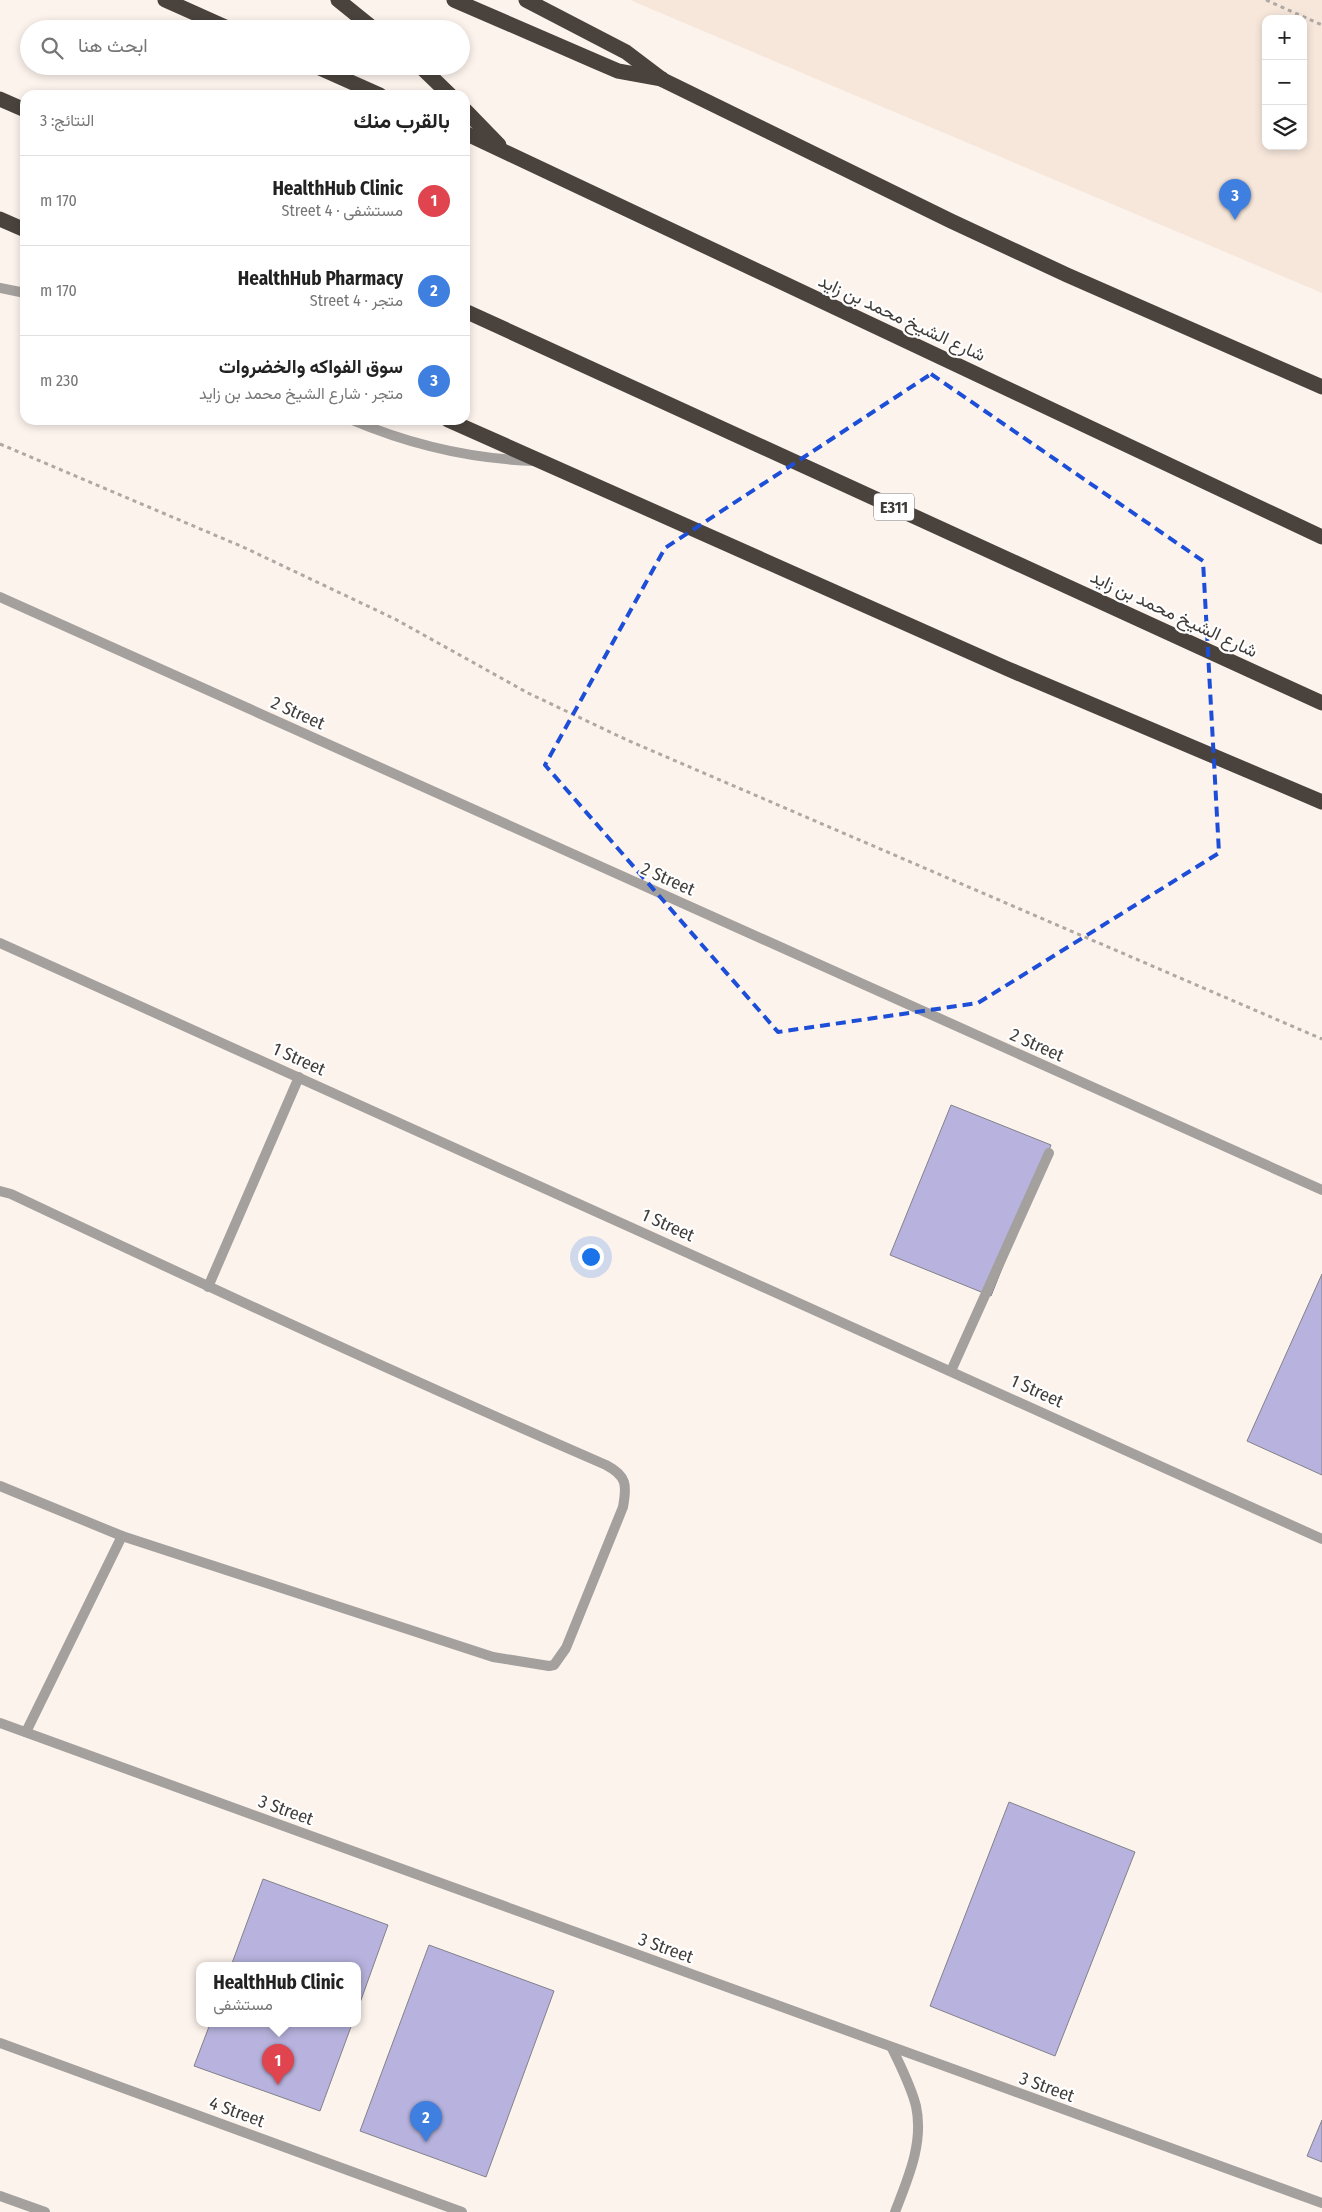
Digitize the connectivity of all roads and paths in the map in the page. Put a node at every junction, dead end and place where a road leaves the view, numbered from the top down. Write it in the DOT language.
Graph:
graph roads {
  1 [pos="166,0"];
  2 [pos="338,0"];
  3 [pos="454,0"];
  4 [pos="526,0"];
  5 [pos="1266,0"];
  6 [pos="210,20"];
  7 [pos="363,20"];
  8 [pos="1322,25"];
  9 [pos="335,75"];
  10 [pos="429,75"];
  11 [pos="663,80"];
  12 [pos="369,90"];
  13 [pos="445,90"];
  14 [pos="0,99"];
  15 [pos="20,108"];
  16 [pos="470,115"];
  17 [pos="470,135"];
  18 [pos="506,151"];
  19 [pos="0,219"];
  20 [pos="20,228"];
  21 [pos="0,288"];
  22 [pos="20,292"];
  23 [pos="470,313"];
  24 [pos="1322,387"];
  25 [pos="364,425"];
  26 [pos="459,425"];
  27 [pos="0,444"];
  28 [pos="541,462"];
  29 [pos="1322,538"];
  30 [pos="0,597"];
  31 [pos="1322,702"];
  32 [pos="1322,802"];
  33 [pos="0,943"];
  34 [pos="1322,1038"];
  35 [pos="299,1077"];
  36 [pos="1049,1153"];
  37 [pos="1322,1190"];
  38 [pos="0,1191"];
  39 [pos="208,1287"];
  40 [pos="951,1370"];
  41 [pos="0,1486"];
  42 [pos="122,1536"];
  43 [pos="1322,1538"];
  44 [pos="0,1723"];
  45 [pos="26,1732"];
  46 [pos="0,2043"];
  47 [pos="892,2048"];
  48 [pos="0,2196"];
  49 [pos="1322,2203"];
  50 [pos="45,2212"];
  51 [pos="462,2212"];
  52 [pos="895,2212"];
  1 -- 6 [label="highway"];
  2 -- 7 [label="highway"];
  3 -- 11 [label="highway"];
  4 -- 11 [label="highway"];
  5 -- 8 [label="path"];
  9 -- 12 [label="highway"];
  10 -- 13 [label="highway"];
  11 -- 24 [label="highway"];
  14 -- 15 [label="highway"];
  16 -- 18 [label="highway"];
  17 -- 18 [label="highway, شارع الشيخ محمد بن زايد"];
  18 -- 29 [label="highway, شارع الشيخ محمد بن زايد"];
  19 -- 20 [label="highway"];
  21 -- 22 [label="street"];
  23 -- 31 [label="highway, شارع الشيخ محمد بن زايد / E311"];
  25 -- 28 [label="street"];
  26 -- 28 [label="highway"];
  27 -- 34 [label="path"];
  28 -- 32 [label="highway"];
  30 -- 37 [label="street, 2 Street"];
  33 -- 35 [label="street, 1 Street"];
  35 -- 39 [label="street"];
  35 -- 40 [label="street, 1 Street"];
  36 -- 40 [label="street"];
  38 -- 39 [label="street"];
  39 -- 42 [label="street"];
  40 -- 43 [label="street, 1 Street"];
  41 -- 42 [label="street"];
  42 -- 45 [label="street"];
  44 -- 45 [label="street, 3 Street"];
  45 -- 47 [label="street, 3 Street"];
  46 -- 51 [label="street, 4 Street"];
  47 -- 49 [label="street, 3 Street"];
  47 -- 52 [label="street"];
  48 -- 50 [label="street"];
}
